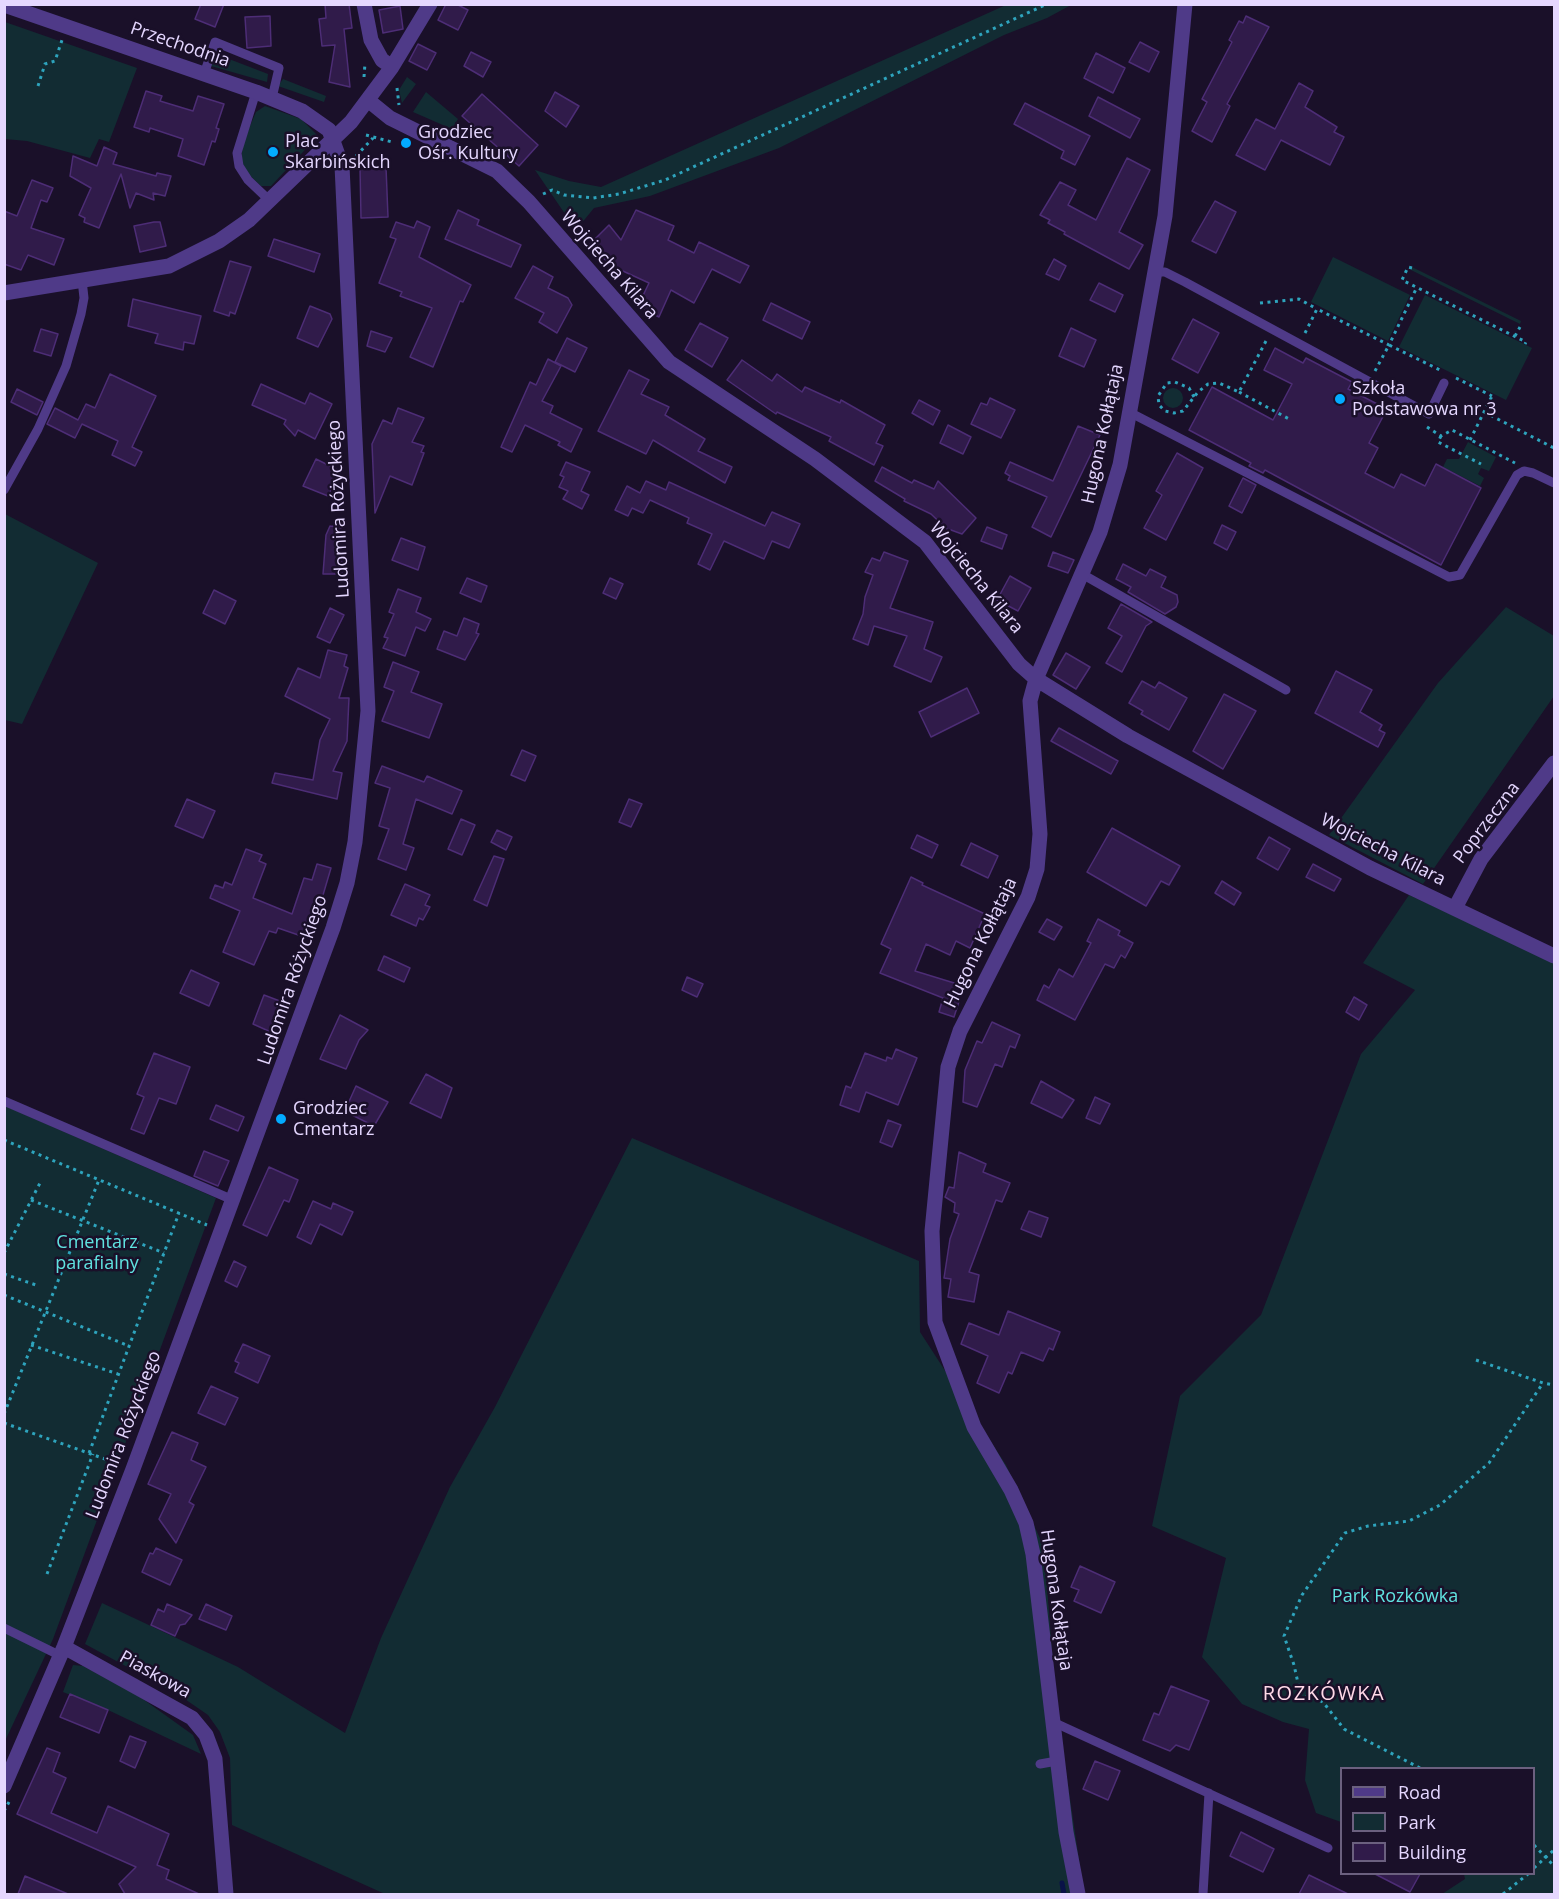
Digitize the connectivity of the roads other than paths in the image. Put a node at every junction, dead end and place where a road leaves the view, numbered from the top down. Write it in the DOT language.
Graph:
graph roads {
  1 [pos="364,4"];
  2 [pos="430,4"];
  3 [pos="1185,4"];
  4 [pos="4,5"];
  5 [pos="397,73"];
  6 [pos="204,74"];
  7 [pos="256,92"];
  8 [pos="272,98"];
  9 [pos="369,101"];
  10 [pos="333,139"];
  11 [pos="269,200"];
  12 [pos="1155,272"];
  13 [pos="82,280"];
  14 [pos="4,293"];
  15 [pos="1447,379"];
  16 [pos="1129,412"];
  17 [pos="1554,483"];
  18 [pos="4,490"];
  19 [pos="1082,574"];
  20 [pos="1036,679"];
  21 [pos="1286,690"];
  22 [pos="1554,763"];
  23 [pos="1455,908"];
  24 [pos="1554,956"];
  25 [pos="4,1101"];
  26 [pos="233,1200"];
  27 [pos="4,1628"];
  28 [pos="62,1651"];
  29 [pos="1053,1722"];
  30 [pos="1057,1761"];
  31 [pos="1040,1764"];
  32 [pos="4,1786"];
  33 [pos="1209,1793"];
  34 [pos="1328,1848"];
  35 [pos="226,1894"];
  36 [pos="1078,1894"];
  37 [pos="1203,1894"];
  1 -- 5 [label="street"];
  2 -- 5 [label="street"];
  3 -- 12 [label="street, Hugona Kołłątaja"];
  4 -- 6 [label="street, Przechodnia"];
  5 -- 9 [label="street"];
  6 -- 7 [label="street, Przechodnia"];
  6 -- 8 [label="lane"];
  7 -- 8 [label="street, Przechodnia"];
  7 -- 11 [label="lane"];
  8 -- 10 [label="street, Przechodnia"];
  9 -- 10 [label="street"];
  9 -- 20 [label="street, Wojciecha Kilara"];
  10 -- 11 [label="street"];
  10 -- 26 [label="street, Ludomira Różyckiego"];
  11 -- 13 [label="street"];
  12 -- 15 [label="lane"];
  12 -- 16 [label="street, Hugona Kołłątaja"];
  13 -- 14 [label="street"];
  13 -- 18 [label="lane"];
  16 -- 17 [label="lane"];
  16 -- 19 [label="street, Hugona Kołłątaja"];
  19 -- 20 [label="street, Hugona Kołłątaja"];
  19 -- 21 [label="lane"];
  20 -- 23 [label="street, Wojciecha Kilara"];
  20 -- 29 [label="street, Hugona Kołłątaja"];
  22 -- 23 [label="street, Poprzeczna"];
  23 -- 24 [label="street, Wojciecha Kilara"];
  25 -- 26 [label="lane"];
  26 -- 28 [label="street, Ludomira Różyckiego"];
  27 -- 28 [label="lane"];
  28 -- 32 [label="street, Ludomira Różyckiego"];
  28 -- 35 [label="street, Piaskowa"];
  29 -- 30 [label="street, Hugona Kołłątaja"];
  29 -- 33 [label="lane"];
  30 -- 31 [label="lane"];
  30 -- 36 [label="street, Hugona Kołłątaja"];
  33 -- 34 [label="lane"];
  33 -- 37 [label="lane"];
}
